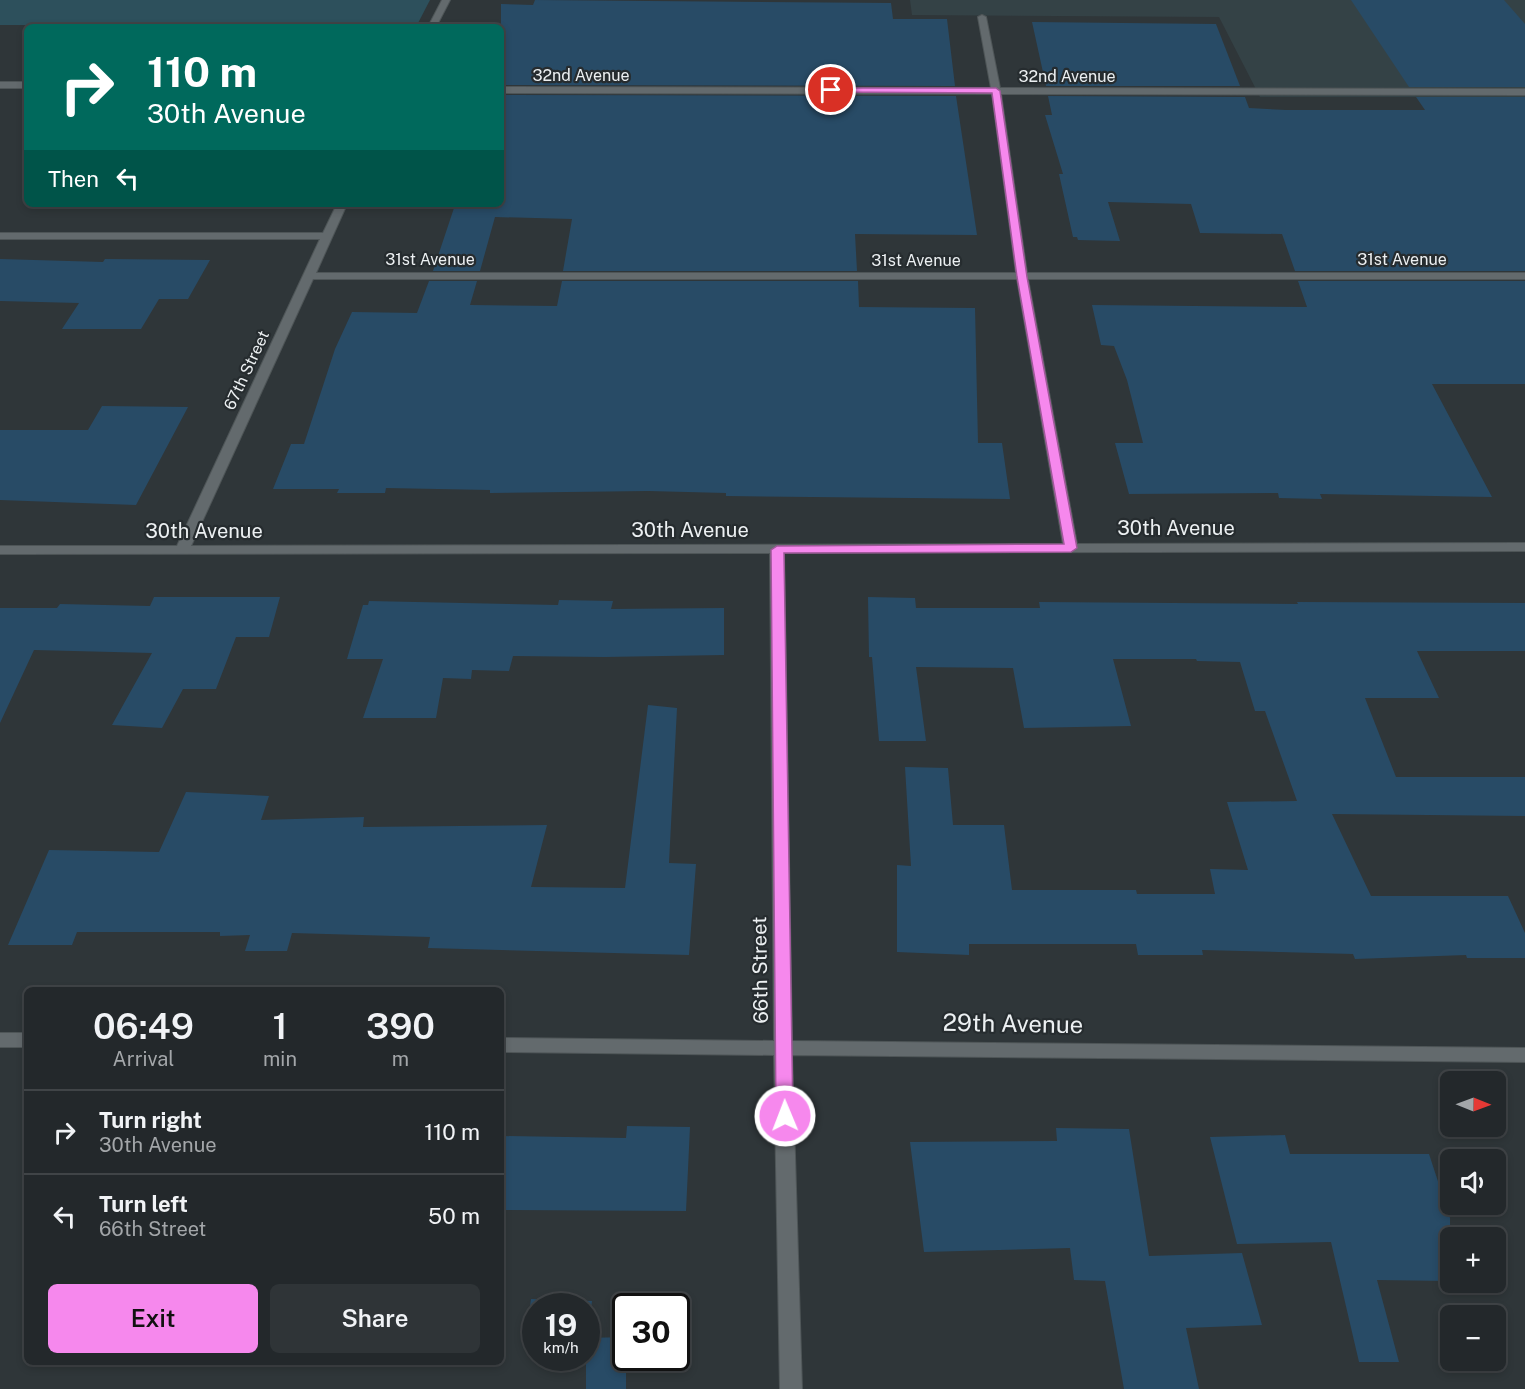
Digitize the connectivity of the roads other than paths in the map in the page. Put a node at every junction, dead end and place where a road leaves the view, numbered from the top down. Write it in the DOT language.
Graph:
graph roads {
  1 [pos="446,0"];
  2 [pos="982,17"];
  3 [pos="434,24"];
  4 [pos="0,85"];
  5 [pos="24,85"];
  6 [pos="504,90"];
  7 [pos="996,91"];
  8 [pos="1525,92"];
  9 [pos="340,207"];
  10 [pos="0,236"];
  11 [pos="326,236"];
  12 [pos="308,276"];
  13 [pos="1525,276"];
  14 [pos="1022,277"];
  15 [pos="1525,547"];
  16 [pos="1071,548"];
  17 [pos="0,550"];
  18 [pos="182,550"];
  19 [pos="777,550"];
  20 [pos="0,1040"];
  21 [pos="24,1040"];
  22 [pos="504,1045"];
  23 [pos="783,1048"];
  24 [pos="1525,1055"];
  25 [pos="791,1389"];
  1 -- 3 [label="street"];
  2 -- 7 [label="street"];
  4 -- 5 [label="street"];
  6 -- 7 [label="street, 32nd Avenue"];
  7 -- 8 [label="street, 32nd Avenue"];
  7 -- 14 [label="street"];
  9 -- 11 [label="street, 67th Street"];
  10 -- 11 [label="street"];
  11 -- 12 [label="street, 67th Street"];
  12 -- 14 [label="street, 31st Avenue"];
  12 -- 18 [label="street, 67th Street"];
  13 -- 14 [label="street, 31st Avenue"];
  14 -- 16 [label="street"];
  15 -- 16 [label="street, 30th Avenue"];
  16 -- 19 [label="street, 30th Avenue"];
  17 -- 18 [label="street, 30th Avenue"];
  18 -- 19 [label="street, 30th Avenue"];
  19 -- 23 [label="street, 66th Street"];
  20 -- 21 [label="street"];
  22 -- 23 [label="street, 29th Avenue"];
  23 -- 24 [label="street, 29th Avenue"];
  23 -- 25 [label="street, 66th Street"];
}
